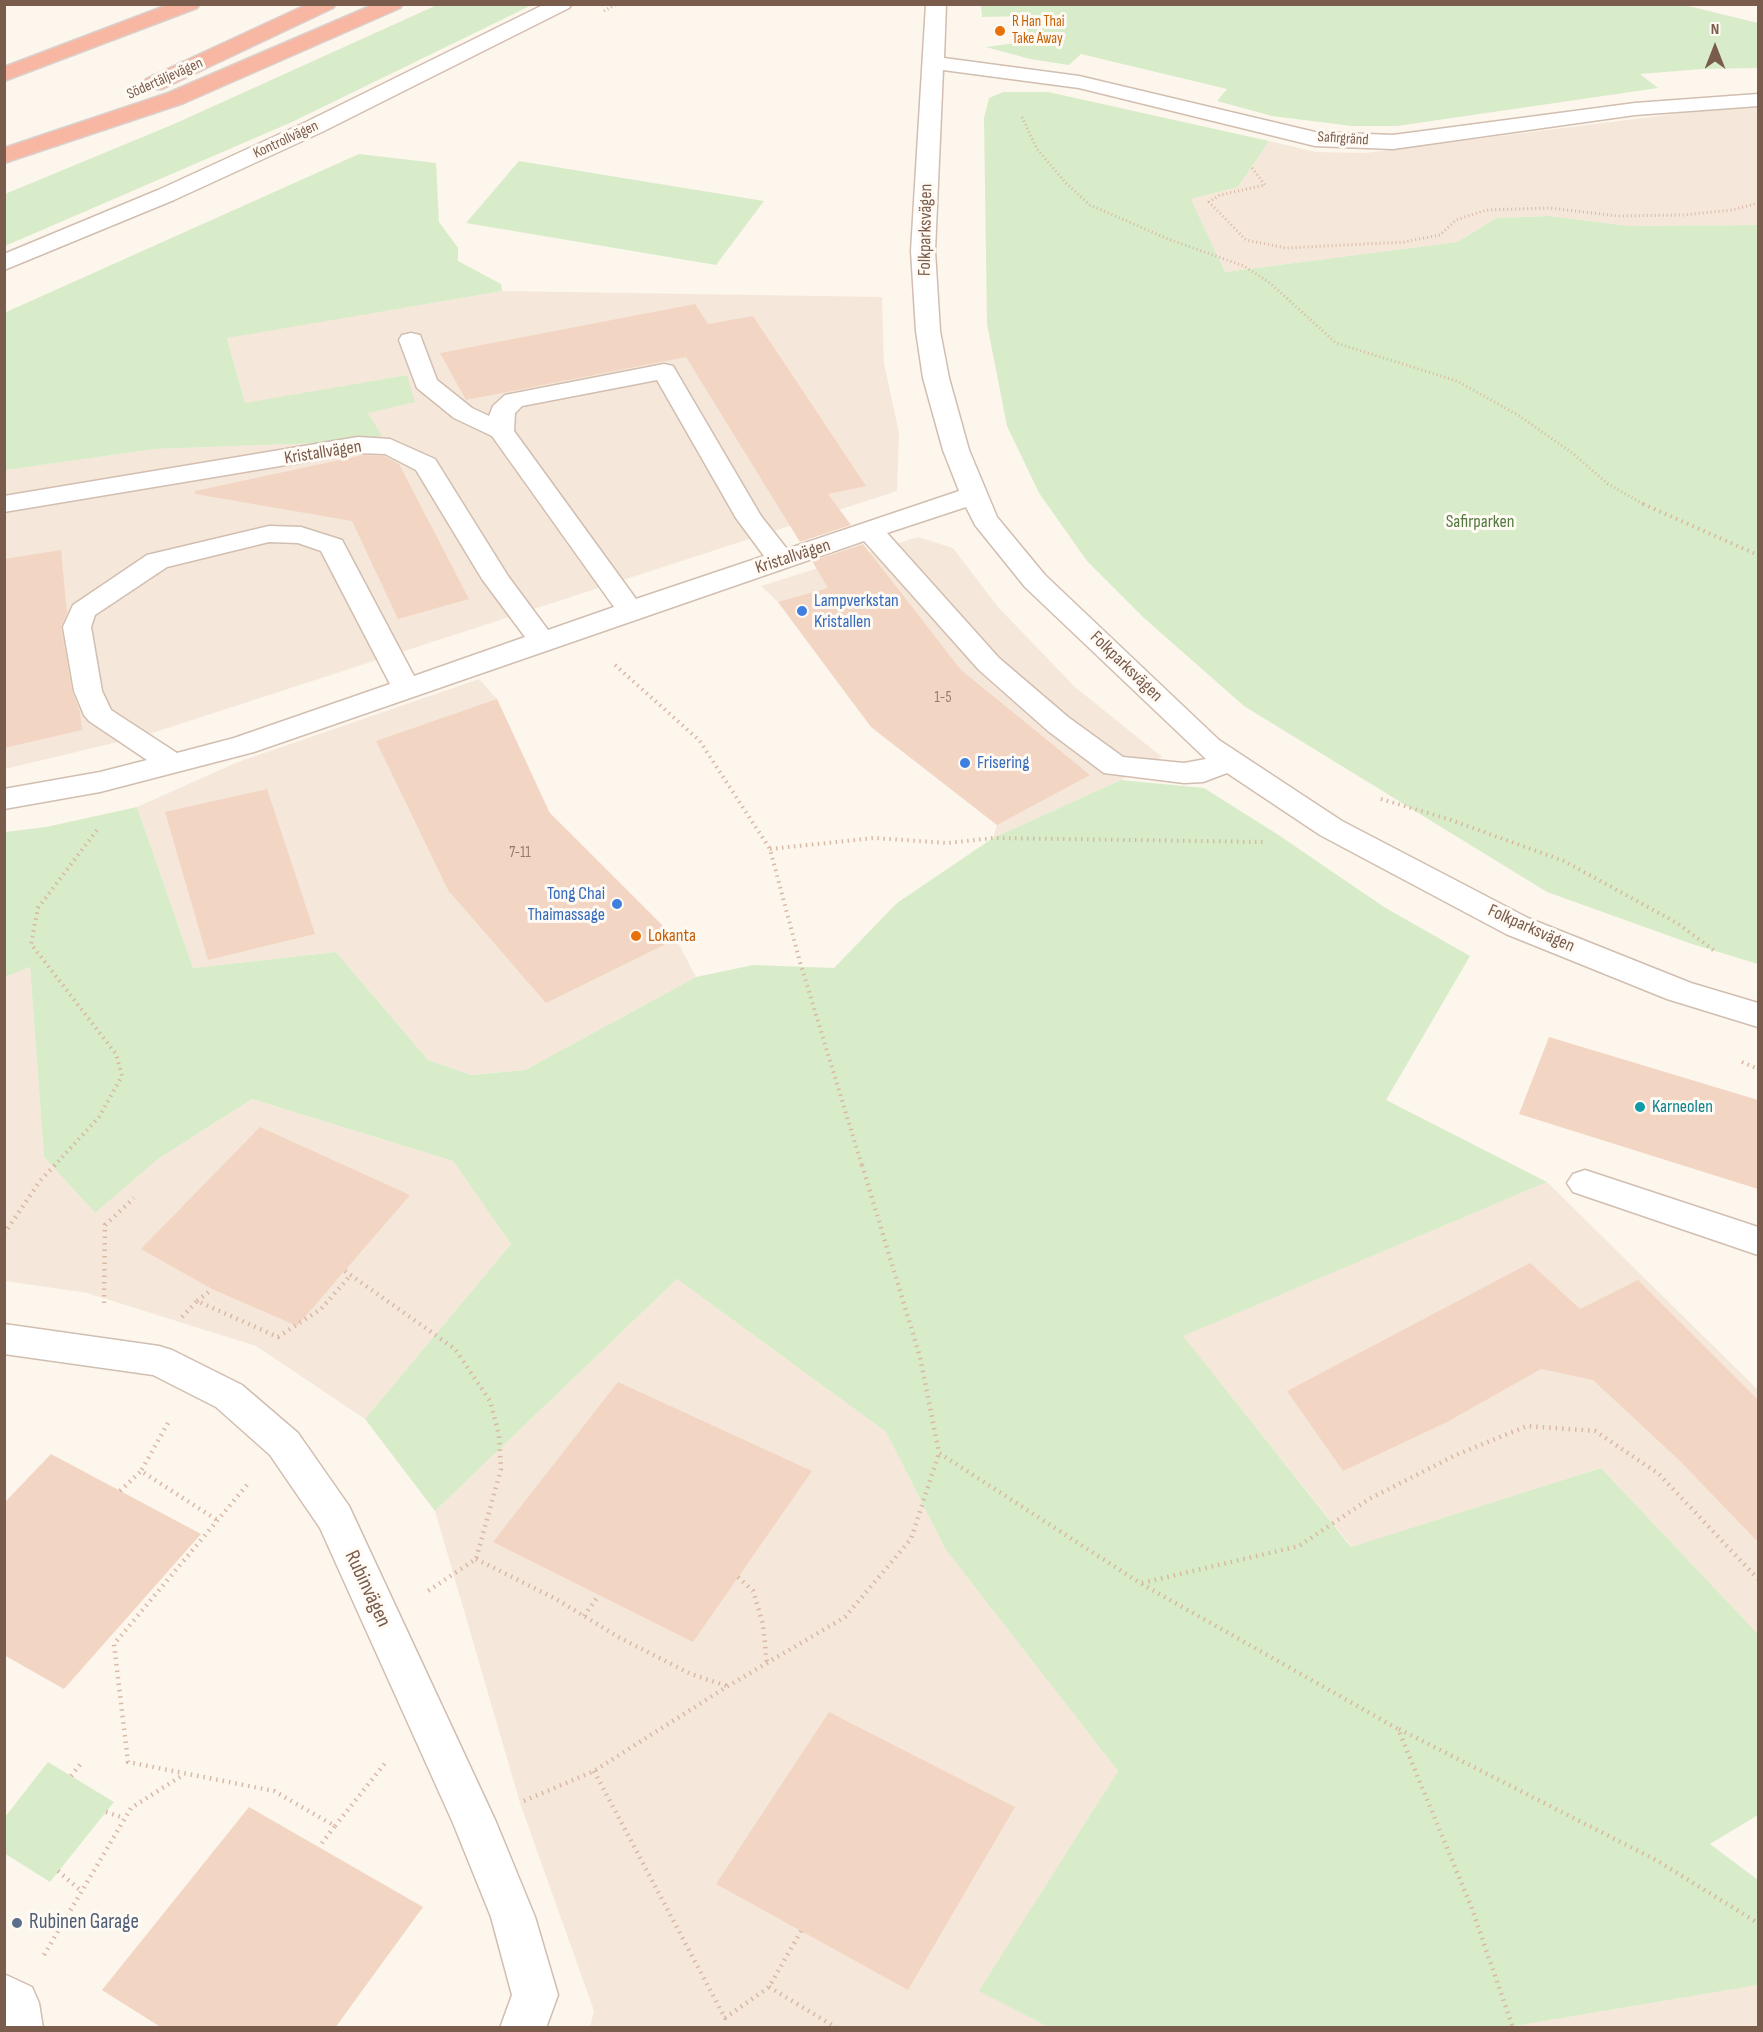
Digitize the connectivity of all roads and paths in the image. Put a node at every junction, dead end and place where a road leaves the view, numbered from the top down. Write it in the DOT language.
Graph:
graph roads {
  1 [pos="190,4"];
  2 [pos="326,4"];
  3 [pos="393,4"];
  4 [pos="562,4"];
  5 [pos="936,4"];
  6 [pos="933,63"];
  7 [pos="4,75"];
  8 [pos="1758,100"];
  9 [pos="1018,108"];
  10 [pos="1228,118"];
  11 [pos="4,152"];
  12 [pos="4,156"];
  13 [pos="1758,203"];
  14 [pos="4,263"];
  15 [pos="411,340"];
  16 [pos="501,431"];
  17 [pos="974,495"];
  18 [pos="4,504"];
  19 [pos="870,531"];
  20 [pos="1758,555"];
  21 [pos="782,560"];
  22 [pos="631,611"];
  23 [pos="544,643"];
  24 [pos="407,688"];
  25 [pos="1229,760"];
  26 [pos="172,763"];
  27 [pos="136,772"];
  28 [pos="1380,798"];
  29 [pos="4,799"];
  30 [pos="1273,842"];
  31 [pos="770,849"];
  32 [pos="1722,956"];
  33 [pos="1758,1015"];
  34 [pos="1585,1183"];
  35 [pos="134,1198"];
  36 [pos="4,1234"];
  37 [pos="1758,1241"];
  38 [pos="345,1271"];
  39 [pos="350,1276"];
  40 [pos="212,1289"];
  41 [pos="196,1301"];
  42 [pos="104,1307"];
  43 [pos="175,1325"];
  44 [pos="4,1339"];
  45 [pos="169,1421"];
  46 [pos="939,1453"];
  47 [pos="141,1471"];
  48 [pos="249,1482"];
  49 [pos="120,1491"];
  50 [pos="217,1520"];
  51 [pos="476,1560"];
  52 [pos="738,1577"];
  53 [pos="1758,1579"];
  54 [pos="1140,1583"];
  55 [pos="599,1595"];
  56 [pos="420,1596"];
  57 [pos="584,1616"];
  58 [pos="767,1664"];
  59 [pos="728,1686"];
  60 [pos="1398,1729"];
  61 [pos="82,1762"];
  62 [pos="386,1762"];
  63 [pos="594,1771"];
  64 [pos="184,1775"];
  65 [pos="71,1776"];
  66 [pos="106,1812"];
  67 [pos="124,1818"];
  68 [pos="474,1822"];
  69 [pos="335,1826"];
  70 [pos="319,1847"];
  71 [pos="58,1871"];
  72 [pos="81,1891"];
  73 [pos="1758,1923"];
  74 [pos="801,1931"];
  75 [pos="54,1938"];
  76 [pos="769,1987"];
  77 [pos="4,1996"];
  78 [pos="20,2028"];
  79 [pos="523,2028"];
  80 [pos="837,2028"];
  81 [pos="1513,2028"];
  1 -- 7 [label="highway"];
  2 -- 11 [label="highway, Södertäljevägen"];
  3 -- 12 [label="highway"];
  4 -- 14 [label="street, Kontrollvägen"];
  5 -- 6 [label="street, Folkparksvägen"];
  6 -- 10 [label="street, Safirgränd"];
  6 -- 17 [label="street, Folkparksvägen"];
  8 -- 10 [label="street, Safirgränd"];
  9 -- 20 [label="path"];
  10 -- 13 [label="path"];
  15 -- 16 [label="street"];
  16 -- 21 [label="street"];
  16 -- 22 [label="street"];
  17 -- 19 [label="street, Kristallvägen"];
  17 -- 25 [label="street, Folkparksvägen"];
  18 -- 23 [label="street, Kristallvägen"];
  19 -- 21 [label="street, Kristallvägen"];
  19 -- 25 [label="street"];
  21 -- 22 [label="street, Kristallvägen"];
  22 -- 23 [label="street, Kristallvägen"];
  23 -- 24 [label="street, Kristallvägen"];
  23 -- 31 [label="path"];
  24 -- 26 [label="street, Kristallvägen"];
  24 -- 26 [label="street"];
  25 -- 33 [label="street, Folkparksvägen"];
  26 -- 27 [label="street, Kristallvägen"];
  27 -- 29 [label="street, Kristallvägen"];
  27 -- 36 [label="path"];
  28 -- 32 [label="path"];
  30 -- 31 [label="path"];
  31 -- 46 [label="path"];
  34 -- 37 [label="street"];
  35 -- 42 [label="path"];
  38 -- 39 [label="path"];
  39 -- 41 [label="path"];
  39 -- 51 [label="path"];
  40 -- 41 [label="path"];
  41 -- 43 [label="path"];
  44 -- 68 [label="street, Rubinvägen"];
  45 -- 47 [label="path"];
  46 -- 54 [label="path"];
  46 -- 58 [label="path"];
  47 -- 49 [label="path"];
  47 -- 50 [label="path"];
  48 -- 50 [label="path"];
  50 -- 64 [label="path"];
  51 -- 56 [label="path"];
  51 -- 57 [label="path"];
  52 -- 58 [label="path"];
  53 -- 54 [label="path"];
  54 -- 60 [label="path"];
  55 -- 57 [label="path"];
  57 -- 59 [label="path"];
  58 -- 59 [label="path"];
  59 -- 63 [label="path"];
  60 -- 73 [label="path"];
  60 -- 81 [label="path"];
  61 -- 65 [label="path"];
  62 -- 69 [label="path"];
  63 -- 68 [label="path"];
  63 -- 76 [label="path"];
  64 -- 67 [label="path"];
  64 -- 69 [label="path"];
  66 -- 67 [label="path"];
  67 -- 72 [label="path"];
  68 -- 79 [label="street, Rubinvägen"];
  69 -- 70 [label="path"];
  71 -- 72 [label="path"];
  72 -- 75 [label="path"];
  74 -- 76 [label="path"];
  76 -- 80 [label="path"];
  77 -- 78 [label="street"];
}
